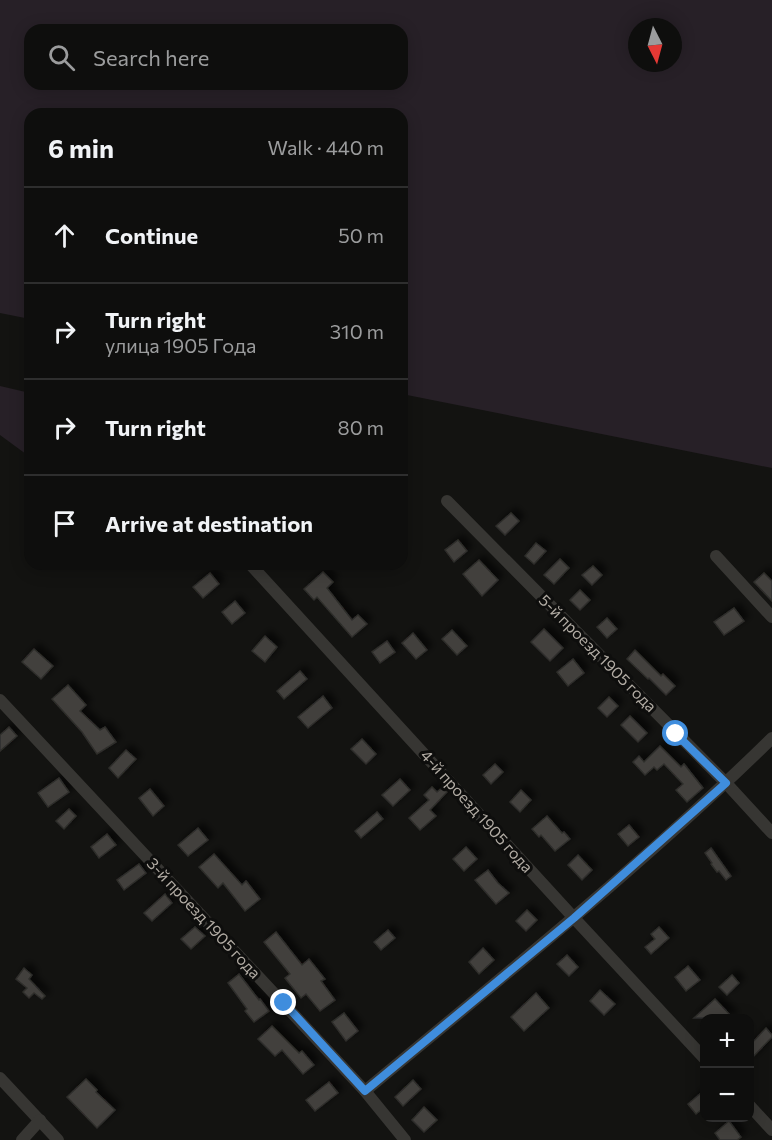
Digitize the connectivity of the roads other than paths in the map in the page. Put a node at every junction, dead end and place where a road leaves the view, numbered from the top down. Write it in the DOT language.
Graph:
graph roads {
  1 [pos="447,501"];
  2 [pos="716,556"];
  3 [pos="255,570"];
  4 [pos="772,617"];
  5 [pos="0,700"];
  6 [pos="772,738"];
  7 [pos="726,783"];
  8 [pos="772,833"];
  9 [pos="574,918"];
  10 [pos="700,1053"];
  11 [pos="0,1078"];
  12 [pos="365,1091"];
  13 [pos="754,1110"];
  14 [pos="40,1120"];
  15 [pos="772,1130"];
  16 [pos="22,1140"];
  17 [pos="58,1140"];
  18 [pos="405,1140"];
  1 -- 7 [label="street, 5-й проезд 1905 года"];
  2 -- 4 [label="street"];
  3 -- 9 [label="street, 4-й проезд 1905 года"];
  5 -- 12 [label="street, 3-й проезд 1905 года"];
  6 -- 7 [label="street"];
  7 -- 8 [label="street, 5-й проезд 1905 года"];
  7 -- 9 [label="street"];
  9 -- 10 [label="street, 4-й проезд 1905 года"];
  9 -- 12 [label="street"];
  11 -- 14 [label="street"];
  12 -- 18 [label="street, 3-й проезд 1905 года"];
  13 -- 15 [label="street"];
  14 -- 16 [label="street"];
  14 -- 17 [label="street"];
}
